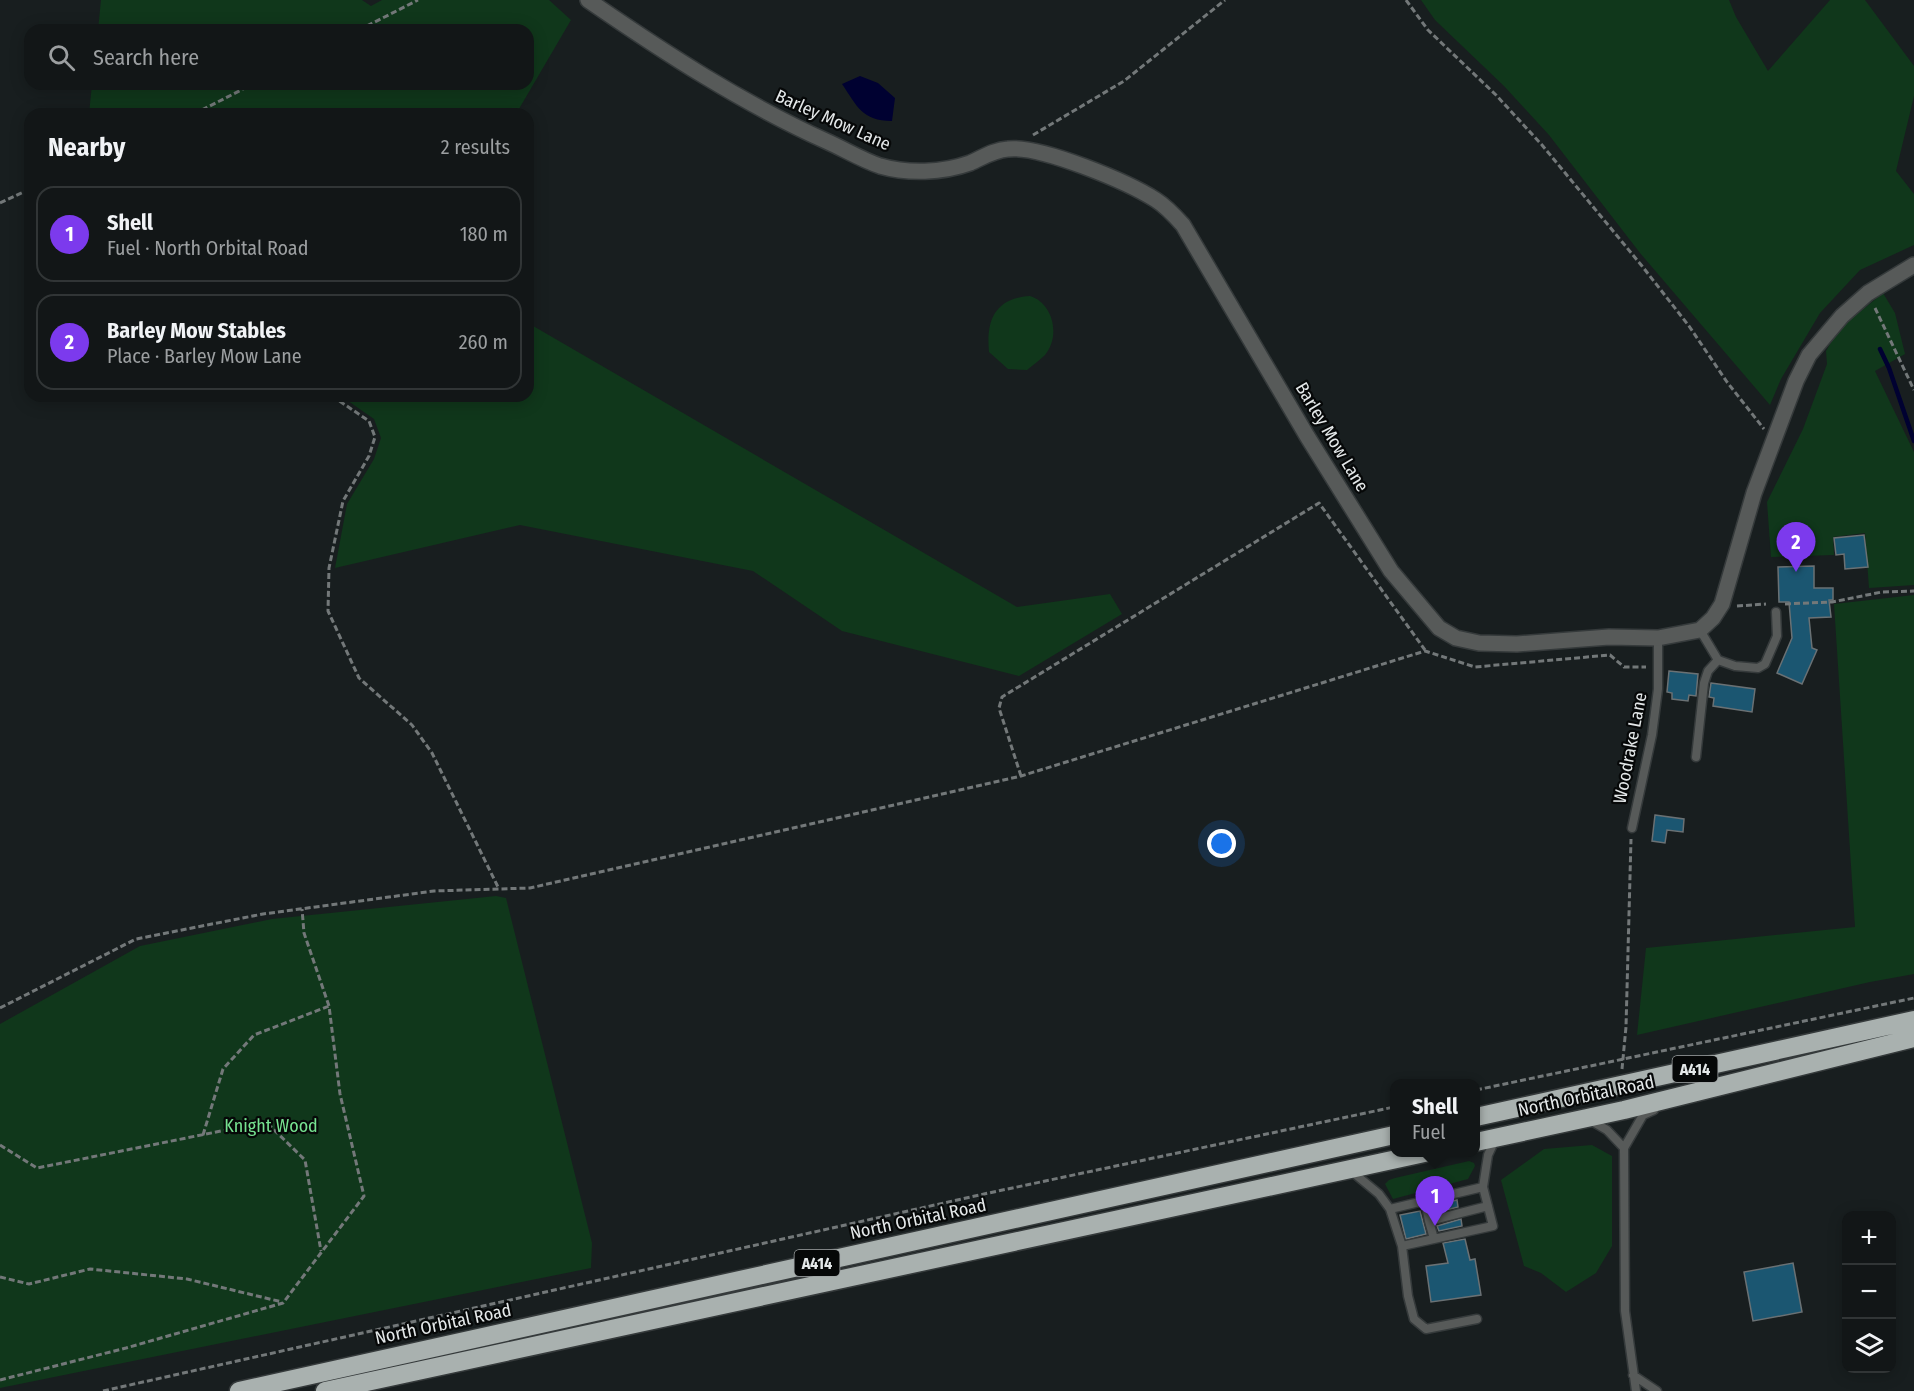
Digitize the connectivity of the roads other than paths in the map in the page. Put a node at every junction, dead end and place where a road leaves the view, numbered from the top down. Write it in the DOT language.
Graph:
graph roads {
  1 [pos="588,0"];
  2 [pos="1914,266"];
  3 [pos="1776,612"];
  4 [pos="1700,630"];
  5 [pos="1658,638"];
  6 [pos="1718,660"];
  7 [pos="1696,757"];
  8 [pos="1632,828"];
  9 [pos="1914,1020"];
  10 [pos="1914,1038"];
  11 [pos="1679,1097"];
  12 [pos="1480,1116"];
  13 [pos="1588,1118"];
  14 [pos="1390,1136"];
  15 [pos="1496,1137"];
  16 [pos="1480,1141"];
  17 [pos="1624,1148"];
  18 [pos="1407,1157"];
  19 [pos="1350,1170"];
  20 [pos="1483,1188"];
  21 [pos="1425,1201"];
  22 [pos="1488,1206"];
  23 [pos="1390,1209"];
  24 [pos="1429,1221"];
  25 [pos="1434,1239"];
  26 [pos="1402,1246"];
  27 [pos="1477,1319"];
  28 [pos="1633,1375"];
  29 [pos="239,1391"];
  30 [pos="325,1391"];
  31 [pos="1636,1391"];
  32 [pos="1657,1391"];
  1 -- 5 [label="street, Barley Mow Lane"];
  2 -- 4 [label="street"];
  3 -- 6 [label="lane"];
  4 -- 5 [label="street, Barley Mow Lane"];
  4 -- 6 [label="lane"];
  5 -- 8 [label="lane, Woodrake Lane"];
  6 -- 7 [label="lane"];
  9 -- 12 [label="highway, North Orbital Road / A414"];
  10 -- 11 [label="highway, North Orbital Road / A414"];
  11 -- 13 [label="highway, North Orbital Road / A414"];
  11 -- 17 [label="lane"];
  13 -- 15 [label="highway, North Orbital Road / A414"];
  13 -- 17 [label="lane"];
  14 -- 29 [label="highway, North Orbital Road / A414"];
  15 -- 16 [label="highway, North Orbital Road / A414"];
  15 -- 20 [label="lane"];
  17 -- 28 [label="lane"];
  18 -- 19 [label="highway, A414"];
  19 -- 23 [label="lane"];
  19 -- 30 [label="highway, A414"];
  20 -- 21 [label="lane"];
  20 -- 22 [label="lane"];
  21 -- 23 [label="lane"];
  21 -- 24 [label="lane"];
  22 -- 24 [label="lane"];
  22 -- 25 [label="lane"];
  23 -- 26 [label="lane"];
  24 -- 25 [label="lane"];
  25 -- 26 [label="lane"];
  26 -- 27 [label="lane"];
  28 -- 31 [label="lane"];
  28 -- 32 [label="lane"];
}
